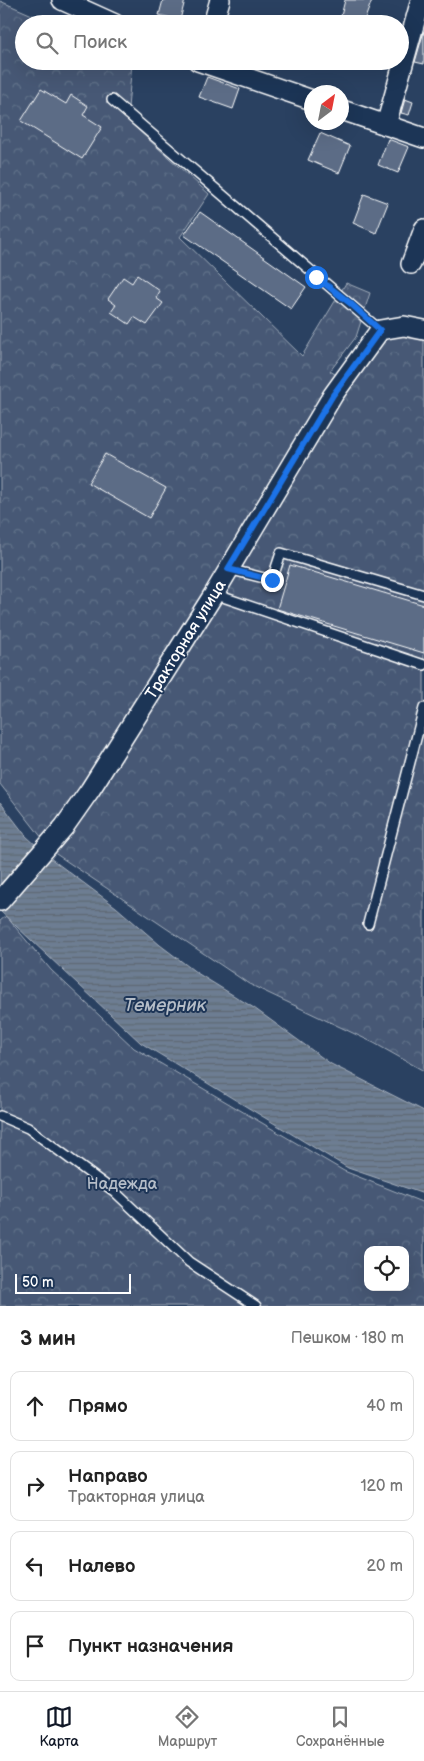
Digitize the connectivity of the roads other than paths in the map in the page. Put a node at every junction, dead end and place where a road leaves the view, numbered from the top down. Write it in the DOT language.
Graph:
graph roads {
  1 [pos="62,0"];
  2 [pos="220,0"];
  3 [pos="421,0"];
  4 [pos="95,15"];
  5 [pos="216,15"];
  6 [pos="409,43"];
  7 [pos="224,70"];
  8 [pos="401,70"];
  9 [pos="304,97"];
  10 [pos="112,100"];
  11 [pos="349,112"];
  12 [pos="386,125"];
  13 [pos="424,138"];
  14 [pos="424,229"];
  15 [pos="414,265"];
  16 [pos="380,330"];
  17 [pos="424,330"];
  18 [pos="228,569"];
  19 [pos="214,594"];
  20 [pos="424,595"];
  21 [pos="424,665"];
  22 [pos="424,708"];
  23 [pos="0,901"];
  24 [pos="368,924"];
  25 [pos="0,1116"];
  26 [pos="256,1306"];
  1 -- 4 [label="street"];
  2 -- 5 [label="street"];
  3 -- 6 [label="street"];
  7 -- 9 [label="street"];
  8 -- 12 [label="street"];
  10 -- 16 [label="lane"];
  11 -- 12 [label="street"];
  12 -- 13 [label="street"];
  14 -- 15 [label="street"];
  16 -- 17 [label="street"];
  16 -- 18 [label="street, Тракторная улица"];
  18 -- 19 [label="street, Тракторная улица"];
  18 -- 20 [label="lane"];
  19 -- 21 [label="lane"];
  19 -- 23 [label="street, Тракторная улица"];
  22 -- 24 [label="lane"];
  25 -- 26 [label="lane"];
}
